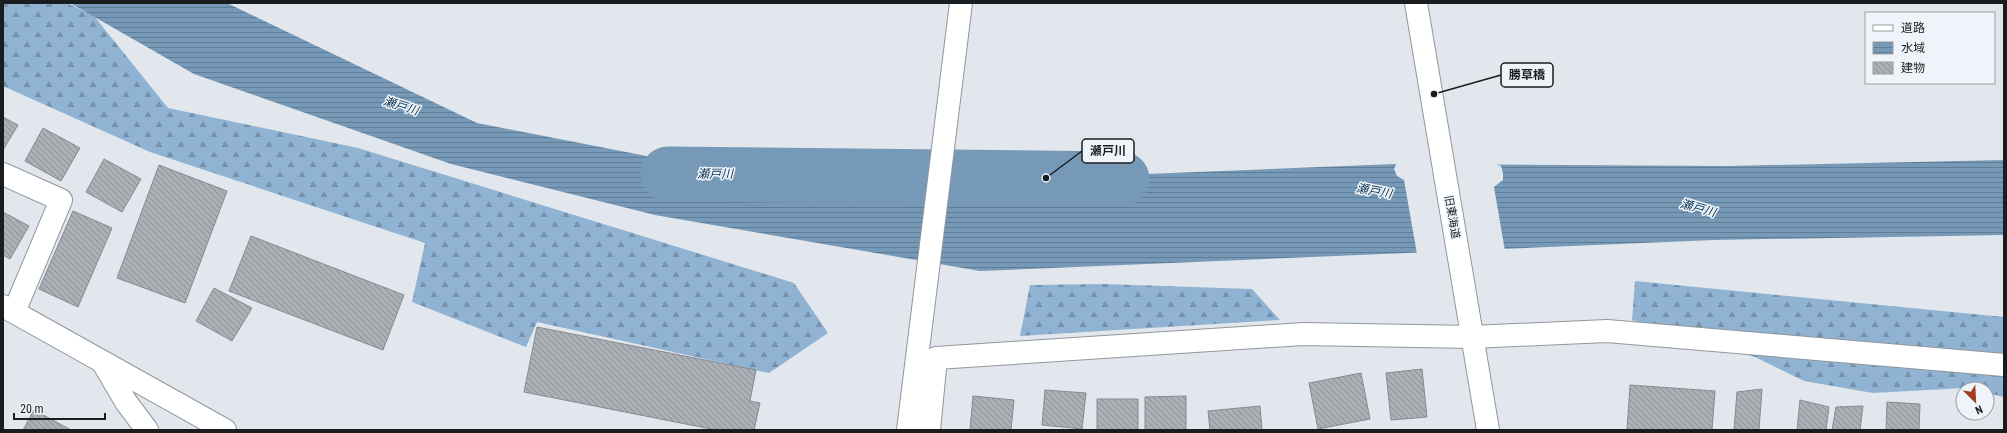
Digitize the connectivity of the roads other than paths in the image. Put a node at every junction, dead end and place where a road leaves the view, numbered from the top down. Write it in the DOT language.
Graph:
graph roads {
  1 [pos="961,3"];
  2 [pos="1416,3"];
  3 [pos="3,174"];
  4 [pos="8,309"];
  5 [pos="1472,337"];
  6 [pos="103,362"];
  7 [pos="2004,365"];
  8 [pos="147,430"];
  9 [pos="225,430"];
  10 [pos="908,430"];
  11 [pos="928,430"];
  12 [pos="1488,430"];
  1 -- 10 [label="street"];
  2 -- 5 [label="street, 旧東海道"];
  3 -- 4 [label="street"];
  4 -- 6 [label="street"];
  5 -- 7 [label="street"];
  5 -- 11 [label="street"];
  5 -- 12 [label="street, 旧東海道"];
  6 -- 8 [label="street"];
  6 -- 9 [label="street"];
}
